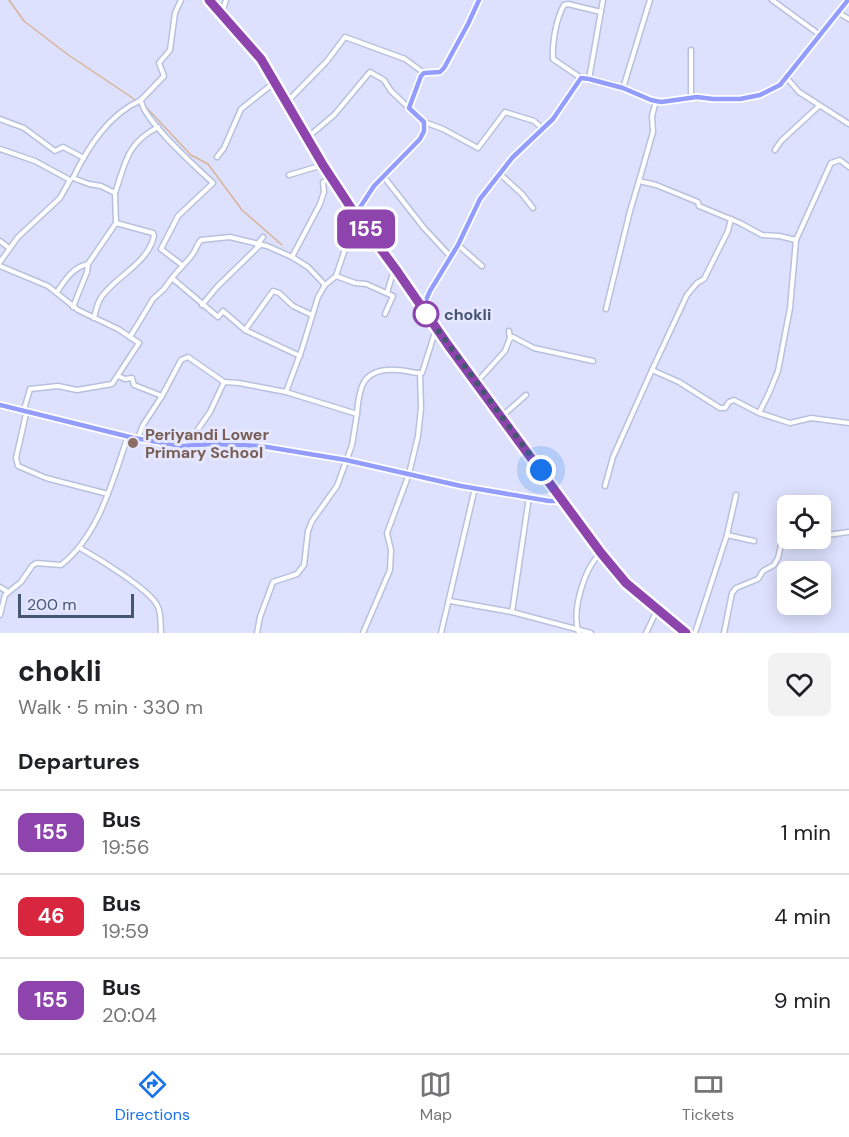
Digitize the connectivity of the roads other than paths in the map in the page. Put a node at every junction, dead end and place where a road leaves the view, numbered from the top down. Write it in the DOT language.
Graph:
graph roads {
  1 [pos="181,0"];
  2 [pos="209,0"];
  3 [pos="226,0"];
  4 [pos="479,0"];
  5 [pos="567,0"];
  6 [pos="603,0"];
  7 [pos="650,0"];
  8 [pos="772,0"];
  9 [pos="838,0"];
  10 [pos="847,2"];
  11 [pos="562,8"];
  12 [pos="601,12"];
  13 [pos="839,13"];
  14 [pos="221,15"];
  15 [pos="849,19"];
  16 [pos="820,35"];
  17 [pos="690,51"];
  18 [pos="369,64"];
  19 [pos="369,72"];
  20 [pos="424,73"];
  21 [pos="786,77"];
  22 [pos="580,78"];
  23 [pos="589,79"];
  24 [pos="274,82"];
  25 [pos="623,88"];
  26 [pos="691,98"];
  27 [pos="141,100"];
  28 [pos="656,101"];
  29 [pos="287,102"];
  30 [pos="819,106"];
  31 [pos="409,108"];
  32 [pos="0,120"];
  33 [pos="424,122"];
  34 [pos="849,124"];
  35 [pos="158,127"];
  36 [pos="543,129"];
  37 [pos="308,137"];
  38 [pos="0,149"];
  39 [pos="775,150"];
  40 [pos="217,157"];
  41 [pos="84,158"];
  42 [pos="323,165"];
  43 [pos="849,167"];
  44 [pos="500,174"];
  45 [pos="289,175"];
  46 [pos="384,177"];
  47 [pos="332,178"];
  48 [pos="71,179"];
  49 [pos="639,181"];
  50 [pos="116,193"];
  51 [pos="532,208"];
  52 [pos="355,214"];
  53 [pos="731,219"];
  54 [pos="359,220"];
  55 [pos="116,223"];
  56 [pos="263,237"];
  57 [pos="796,240"];
  58 [pos="0,241"];
  59 [pos="153,243"];
  60 [pos="258,245"];
  61 [pos="458,245"];
  62 [pos="9,248"];
  63 [pos="161,249"];
  64 [pos="450,256"];
  65 [pos="292,257"];
  66 [pos="0,264"];
  67 [pos="88,264"];
  68 [pos="182,265"];
  69 [pos="482,266"];
  70 [pos="397,271"];
  71 [pos="336,276"];
  72 [pos="172,278"];
  73 [pos="325,285"];
  74 [pos="57,292"];
  75 [pos="387,293"];
  76 [pos="202,305"];
  77 [pos="74,307"];
  78 [pos="422,309"];
  79 [pos="606,309"];
  80 [pos="312,315"];
  81 [pos="385,315"];
  82 [pos="94,319"];
  83 [pos="436,329"];
  84 [pos="245,330"];
  85 [pos="509,331"];
  86 [pos="130,337"];
  87 [pos="510,338"];
  88 [pos="300,356"];
  89 [pos="593,361"];
  90 [pos="652,370"];
  91 [pos="420,374"];
  92 [pos="118,376"];
  93 [pos="224,382"];
  94 [pos="476,383"];
  95 [pos="286,392"];
  96 [pos="526,395"];
  97 [pos="162,396"];
  98 [pos="0,405"];
  99 [pos="25,410"];
  100 [pos="759,413"];
  101 [pos="357,414"];
  102 [pos="501,417"];
  103 [pos="849,423"];
  104 [pos="128,436"];
  105 [pos="138,438"];
  106 [pos="188,445"];
  107 [pos="346,460"];
  108 [pos="409,474"];
  109 [pos="605,486"];
  110 [pos="475,488"];
  111 [pos="108,494"];
  112 [pos="736,495"];
  113 [pos="529,497"];
  114 [pos="564,501"];
  115 [pos="849,532"];
  116 [pos="831,534"];
  117 [pos="727,536"];
  118 [pos="754,541"];
  119 [pos="80,548"];
  120 [pos="780,549"];
  121 [pos="601,553"];
  122 [pos="0,587"];
  123 [pos="8,592"];
  124 [pos="450,601"];
  125 [pos="657,610"];
  126 [pos="512,612"];
  127 [pos="0,615"];
  128 [pos="578,631"];
  129 [pos="161,633"];
  130 [pos="257,633"];
  131 [pos="363,633"];
  132 [pos="441,633"];
  133 [pos="591,633"];
  134 [pos="646,633"];
  135 [pos="686,633"];
  136 [pos="695,633"];
  137 [pos="724,633"];
  1 -- 27 [label="street"];
  2 -- 14 [label="main road"];
  3 -- 14 [label="street"];
  4 -- 20 [label="main road"];
  5 -- 11 [label="street"];
  6 -- 12 [label="street"];
  7 -- 25 [label="street"];
  8 -- 16 [label="street"];
  9 -- 10 [label="street"];
  10 -- 13 [label="main road"];
  11 -- 12 [label="street"];
  11 -- 22 [label="street"];
  12 -- 23 [label="street"];
  13 -- 15 [label="street"];
  13 -- 16 [label="main road"];
  14 -- 24 [label="main road"];
  16 -- 21 [label="main road"];
  17 -- 26 [label="street"];
  18 -- 19 [label="street"];
  19 -- 31 [label="street"];
  19 -- 37 [label="street"];
  20 -- 29 [label="street"];
  20 -- 31 [label="main road"];
  21 -- 26 [label="main road"];
  21 -- 30 [label="street"];
  22 -- 23 [label="main road"];
  22 -- 36 [label="main road"];
  23 -- 25 [label="main road"];
  24 -- 29 [label="main road"];
  24 -- 40 [label="street"];
  25 -- 28 [label="main road"];
  26 -- 28 [label="main road"];
  27 -- 35 [label="street"];
  27 -- 41 [label="street"];
  28 -- 49 [label="street"];
  29 -- 37 [label="main road"];
  30 -- 34 [label="street"];
  30 -- 39 [label="street"];
  31 -- 33 [label="main road"];
  32 -- 41 [label="street"];
  33 -- 36 [label="street"];
  33 -- 46 [label="main road"];
  35 -- 50 [label="street"];
  35 -- 63 [label="street"];
  36 -- 44 [label="main road"];
  37 -- 42 [label="main road"];
  38 -- 48 [label="street"];
  41 -- 48 [label="street"];
  42 -- 45 [label="street"];
  42 -- 47 [label="main road"];
  43 -- 57 [label="street"];
  44 -- 51 [label="street"];
  44 -- 61 [label="main road"];
  46 -- 52 [label="main road"];
  46 -- 64 [label="street"];
  47 -- 52 [label="main road"];
  47 -- 65 [label="street"];
  48 -- 50 [label="street"];
  48 -- 62 [label="street"];
  49 -- 53 [label="street"];
  49 -- 79 [label="street"];
  50 -- 55 [label="street"];
  52 -- 54 [label="main road"];
  53 -- 57 [label="street"];
  53 -- 90 [label="street"];
  54 -- 70 [label="main road"];
  54 -- 71 [label="street"];
  55 -- 59 [label="street"];
  55 -- 67 [label="street"];
  56 -- 60 [label="street"];
  57 -- 100 [label="street"];
  58 -- 62 [label="street"];
  59 -- 63 [label="street"];
  59 -- 82 [label="street"];
  60 -- 65 [label="street"];
  60 -- 68 [label="street"];
  60 -- 76 [label="street"];
  61 -- 64 [label="main road"];
  61 -- 69 [label="street"];
  62 -- 66 [label="street"];
  63 -- 68 [label="street"];
  64 -- 78 [label="main road"];
  65 -- 73 [label="street"];
  66 -- 74 [label="street"];
  67 -- 74 [label="street"];
  67 -- 77 [label="street"];
  68 -- 72 [label="street"];
  70 -- 75 [label="street"];
  70 -- 78 [label="main road"];
  71 -- 73 [label="street"];
  71 -- 75 [label="street"];
  72 -- 76 [label="street"];
  72 -- 86 [label="street"];
  73 -- 80 [label="street"];
  74 -- 77 [label="street"];
  75 -- 81 [label="street"];
  76 -- 84 [label="street"];
  77 -- 82 [label="street"];
  78 -- 83 [label="main road"];
  80 -- 84 [label="street"];
  80 -- 88 [label="street"];
  82 -- 86 [label="street"];
  83 -- 91 [label="street"];
  83 -- 94 [label="main road"];
  84 -- 88 [label="street"];
  85 -- 87 [label="street"];
  86 -- 92 [label="street"];
  87 -- 89 [label="street"];
  87 -- 94 [label="street"];
  88 -- 95 [label="street"];
  90 -- 100 [label="street"];
  90 -- 109 [label="street"];
  91 -- 101 [label="street"];
  91 -- 108 [label="street"];
  92 -- 97 [label="street"];
  92 -- 99 [label="street"];
  93 -- 95 [label="street"];
  93 -- 97 [label="street"];
  93 -- 106 [label="street"];
  94 -- 102 [label="main road"];
  95 -- 101 [label="street"];
  96 -- 102 [label="street"];
  97 -- 105 [label="street"];
  98 -- 99 [label="main road"];
  99 -- 104 [label="main road"];
  99 -- 111 [label="street"];
  100 -- 103 [label="street"];
  101 -- 107 [label="street"];
  102 -- 114 [label="main road"];
  104 -- 105 [label="main road"];
  104 -- 111 [label="street"];
  105 -- 106 [label="main road"];
  106 -- 107 [label="main road"];
  107 -- 108 [label="main road"];
  107 -- 130 [label="street"];
  108 -- 110 [label="main road"];
  108 -- 131 [label="street"];
  110 -- 113 [label="main road"];
  110 -- 124 [label="street"];
  111 -- 119 [label="street"];
  112 -- 117 [label="street"];
  113 -- 114 [label="main road"];
  113 -- 126 [label="street"];
  114 -- 121 [label="main road"];
  115 -- 116 [label="street"];
  117 -- 118 [label="street"];
  117 -- 136 [label="street"];
  119 -- 123 [label="street"];
  119 -- 129 [label="street"];
  120 -- 137 [label="street"];
  121 -- 125 [label="main road"];
  121 -- 128 [label="street"];
  122 -- 123 [label="street"];
  123 -- 127 [label="street"];
  124 -- 126 [label="street"];
  124 -- 132 [label="street"];
  125 -- 134 [label="street"];
  125 -- 135 [label="main road"];
  126 -- 128 [label="street"];
  128 -- 133 [label="street"];
}
